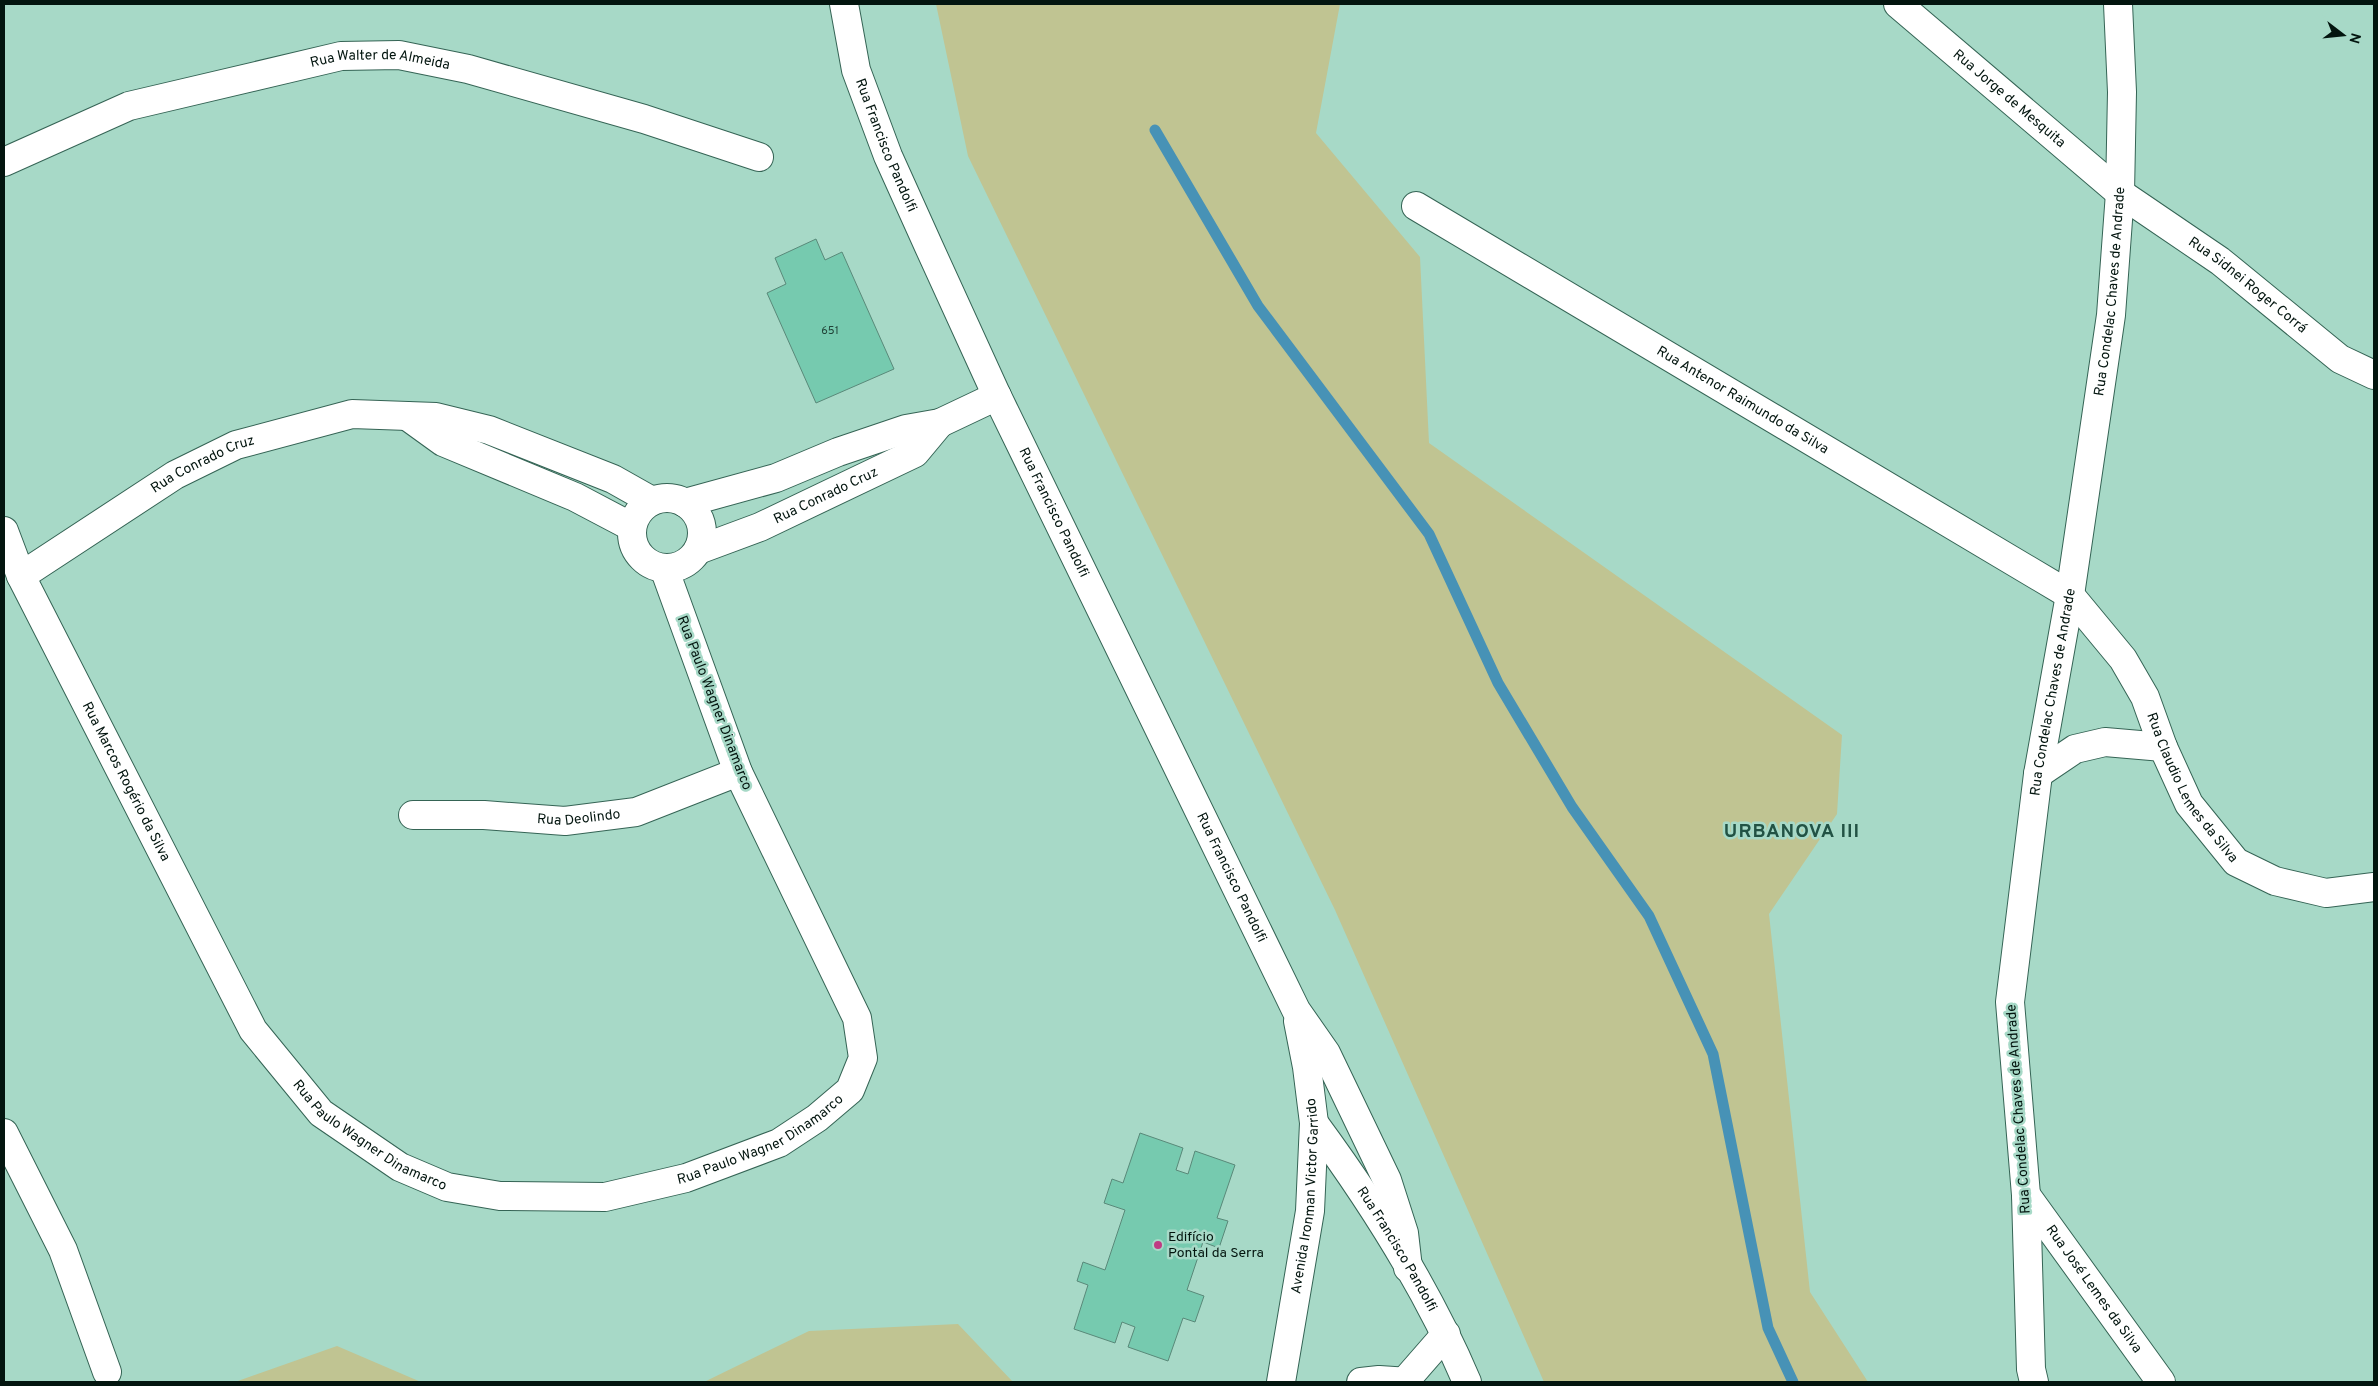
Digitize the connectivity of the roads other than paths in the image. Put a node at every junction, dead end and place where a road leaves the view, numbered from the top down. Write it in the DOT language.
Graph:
graph roads {
  1 [pos="844,4"];
  2 [pos="1898,4"];
  3 [pos="2118,4"];
  4 [pos="758,157"];
  5 [pos="4,162"];
  6 [pos="2120,193"];
  7 [pos="1416,206"];
  8 [pos="2374,375"];
  9 [pos="997,396"];
  10 [pos="407,416"];
  11 [pos="940,423"];
  12 [pos="652,501"];
  13 [pos="685,503"];
  14 [pos="632,527"];
  15 [pos="4,531"];
  16 [pos="698,550"];
  17 [pos="664,568"];
  18 [pos="21,576"];
  19 [pos="2070,594"];
  20 [pos="2163,746"];
  21 [pos="738,772"];
  22 [pos="2038,774"];
  23 [pos="413,815"];
  24 [pos="2374,887"];
  25 [pos="1296,1010"];
  26 [pos="253,1030"];
  27 [pos="1314,1123"];
  28 [pos="4,1133"];
  29 [pos="2026,1195"];
  30 [pos="1408,1268"];
  31 [pos="1446,1334"];
  32 [pos="107,1372"];
  33 [pos="1281,1382"];
  34 [pos="1361,1382"];
  35 [pos="1407,1382"];
  36 [pos="1467,1382"];
  37 [pos="2034,1382"];
  38 [pos="2162,1382"];
  1 -- 9 [label="street, Rua Francisco Pandolfi"];
  2 -- 6 [label="street, Rua Jorge de Mesquita"];
  3 -- 6 [label="street, Rua Condelac Chaves de Andrade"];
  4 -- 5 [label="street, Rua Walter de Almeida"];
  6 -- 8 [label="street, Rua Sidnei Roger Corrá"];
  6 -- 19 [label="street, Rua Condelac Chaves de Andrade"];
  7 -- 19 [label="street, Rua Antenor Raimundo da Silva"];
  9 -- 11 [label="street, Rua Conrado Cruz"];
  9 -- 25 [label="street, Rua Francisco Pandolfi"];
  10 -- 12 [label="street, Rua Conrado Cruz"];
  10 -- 14 [label="street"];
  10 -- 18 [label="street, Rua Conrado Cruz"];
  11 -- 13 [label="street, Rua Conrado Cruz"];
  11 -- 16 [label="street, Rua Conrado Cruz"];
  12 -- 13 [label="street"];
  12 -- 14 [label="street"];
  13 -- 16 [label="street"];
  14 -- 17 [label="street"];
  15 -- 18 [label="street, Rua Marcos Rogério da Silva"];
  16 -- 17 [label="street"];
  17 -- 21 [label="street, Rua Paulo Wagner Dinamarco"];
  18 -- 26 [label="street, Rua Marcos Rogério da Silva"];
  19 -- 20 [label="street, Rua Claudio Lemes da Silva"];
  19 -- 22 [label="street, Rua Condelac Chaves de Andrade"];
  20 -- 22 [label="street"];
  20 -- 24 [label="street, Rua Claudio Lemes da Silva"];
  21 -- 23 [label="street, Rua Deolindo"];
  21 -- 26 [label="street, Rua Paulo Wagner Dinamarco"];
  22 -- 29 [label="street, Rua Condelac Chaves de Andrade"];
  25 -- 27 [label="street, Avenida Ironman Victor Garrido"];
  25 -- 30 [label="street"];
  27 -- 30 [label="street, Rua Francisco Pandolfi"];
  27 -- 33 [label="street, Avenida Ironman Victor Garrido"];
  28 -- 32 [label="street"];
  29 -- 37 [label="street, Rua Condelac Chaves de Andrade"];
  29 -- 38 [label="street, Rua José Lemes da Silva"];
  30 -- 31 [label="street, Rua Francisco Pandolfi"];
  31 -- 35 [label="street"];
  31 -- 36 [label="street, Rua Francisco Pandolfi"];
  34 -- 35 [label="street"];
}
